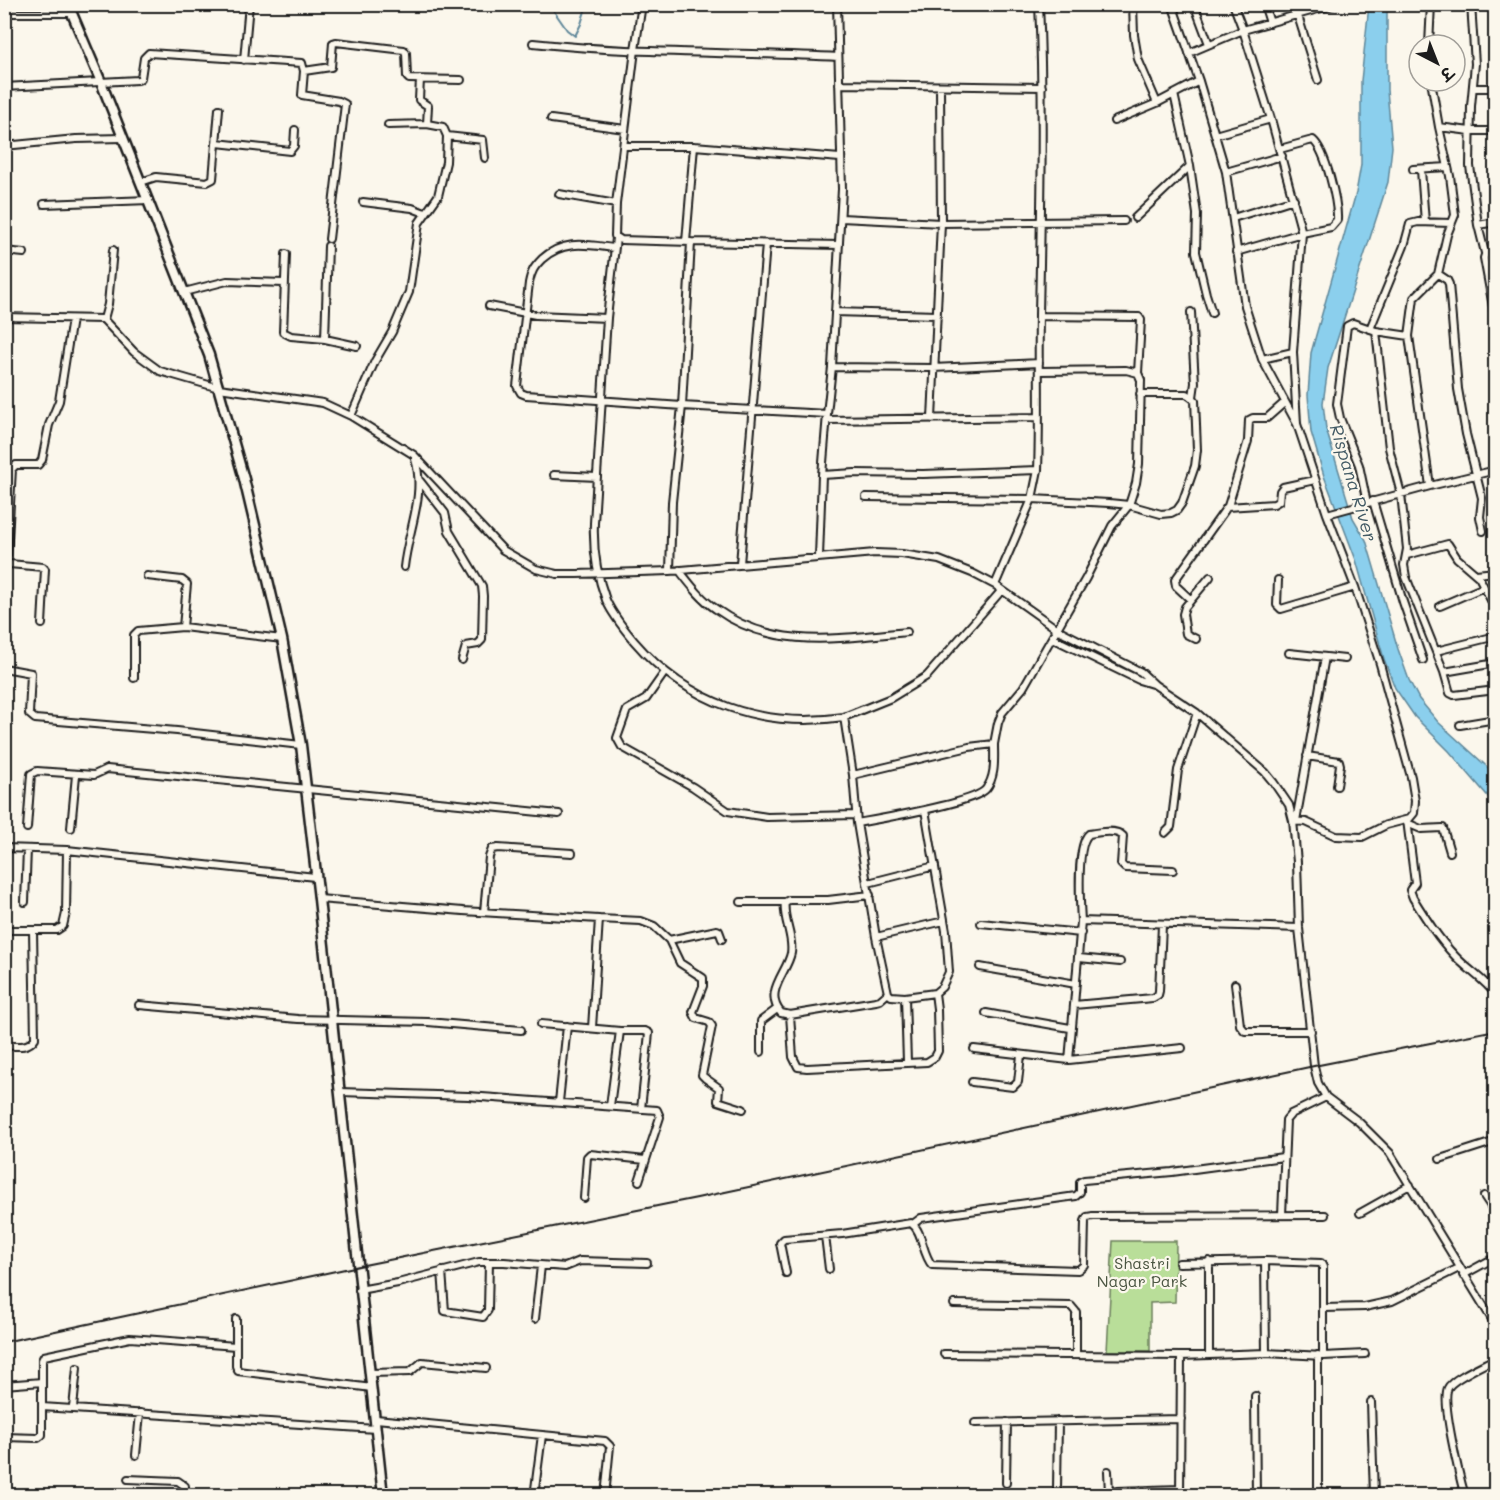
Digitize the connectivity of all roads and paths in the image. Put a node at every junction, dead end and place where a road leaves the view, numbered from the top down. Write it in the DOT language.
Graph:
graph roads {
  1 [pos="249,4"];
  2 [pos="642,4"];
  3 [pos="837,4"];
  4 [pos="1039,4"];
  5 [pos="1134,4"];
  6 [pos="1172,4"];
  7 [pos="1194,4"];
  8 [pos="1233,4"];
  9 [pos="1264,4"];
  10 [pos="1336,4"];
  11 [pos="1431,4"];
  12 [pos="1471,4"];
  13 [pos="69,9"];
  14 [pos="4,13"];
  15 [pos="1298,16"];
  16 [pos="1270,23"];
  17 [pos="1243,30"];
  18 [pos="1430,33"];
  19 [pos="533,42"];
  20 [pos="1209,44"];
  21 [pos="635,50"];
  22 [pos="1190,52"];
  23 [pos="838,57"];
  24 [pos="244,60"];
  25 [pos="304,71"];
  26 [pos="420,79"];
  27 [pos="461,80"];
  28 [pos="1318,80"];
  29 [pos="1199,81"];
  30 [pos="101,82"];
  31 [pos="839,84"];
  32 [pos="4,87"];
  33 [pos="940,87"];
  34 [pos="1042,87"];
  35 [pos="1473,88"];
  36 [pos="1496,88"];
  37 [pos="1433,93"];
  38 [pos="1174,94"];
  39 [pos="1157,103"];
  40 [pos="219,109"];
  41 [pos="551,119"];
  42 [pos="1271,119"];
  43 [pos="1114,121"];
  44 [pos="428,124"];
  45 [pos="388,125"];
  46 [pos="1439,128"];
  47 [pos="625,129"];
  48 [pos="295,130"];
  49 [pos="1470,131"];
  50 [pos="1496,131"];
  51 [pos="1215,135"];
  52 [pos="447,136"];
  53 [pos="123,138"];
  54 [pos="217,143"];
  55 [pos="4,146"];
  56 [pos="624,146"];
  57 [pos="694,146"];
  58 [pos="1281,153"];
  59 [pos="484,158"];
  60 [pos="840,158"];
  61 [pos="1190,166"];
  62 [pos="1448,167"];
  63 [pos="1413,170"];
  64 [pos="1421,170"];
  65 [pos="1226,172"];
  66 [pos="141,182"];
  67 [pos="559,194"];
  68 [pos="1294,199"];
  69 [pos="149,200"];
  70 [pos="363,202"];
  71 [pos="44,204"];
  72 [pos="615,204"];
  73 [pos="425,213"];
  74 [pos="841,218"];
  75 [pos="1135,218"];
  76 [pos="1233,218"];
  77 [pos="1042,221"];
  78 [pos="1124,221"];
  79 [pos="1425,222"];
  80 [pos="1496,222"];
  81 [pos="941,223"];
  82 [pos="1451,224"];
  83 [pos="1478,225"];
  84 [pos="1302,233"];
  85 [pos="616,238"];
  86 [pos="689,242"];
  87 [pos="766,244"];
  88 [pos="838,245"];
  89 [pos="614,248"];
  90 [pos="113,250"];
  91 [pos="4,251"];
  92 [pos="1496,251"];
  93 [pos="1236,252"];
  94 [pos="24,253"];
  95 [pos="286,254"];
  96 [pos="1485,254"];
  97 [pos="1438,274"];
  98 [pos="284,283"];
  99 [pos="184,292"];
  100 [pos="489,306"];
  101 [pos="835,312"];
  102 [pos="1191,312"];
  103 [pos="1212,313"];
  104 [pos="525,314"];
  105 [pos="937,315"];
  106 [pos="1495,315"];
  107 [pos="1039,316"];
  108 [pos="4,317"];
  109 [pos="607,318"];
  110 [pos="104,319"];
  111 [pos="72,320"];
  112 [pos="1496,323"];
  113 [pos="1373,330"];
  114 [pos="1409,336"];
  115 [pos="325,339"];
  116 [pos="357,346"];
  117 [pos="1293,352"];
  118 [pos="1262,359"];
  119 [pos="1039,363"];
  120 [pos="832,367"];
  121 [pos="933,368"];
  122 [pos="1040,371"];
  123 [pos="1138,373"];
  124 [pos="219,388"];
  125 [pos="1140,394"];
  126 [pos="1193,397"];
  127 [pos="602,401"];
  128 [pos="1284,403"];
  129 [pos="682,406"];
  130 [pos="754,409"];
  131 [pos="351,416"];
  132 [pos="827,417"];
  133 [pos="1039,417"];
  134 [pos="932,419"];
  135 [pos="1297,424"];
  136 [pos="414,455"];
  137 [pos="1038,470"];
  138 [pos="1496,470"];
  139 [pos="1477,473"];
  140 [pos="822,475"];
  141 [pos="554,476"];
  142 [pos="597,477"];
  143 [pos="1315,480"];
  144 [pos="420,481"];
  145 [pos="1430,486"];
  146 [pos="1401,494"];
  147 [pos="866,497"];
  148 [pos="1032,499"];
  149 [pos="1370,502"];
  150 [pos="1129,505"];
  151 [pos="1228,506"];
  152 [pos="1330,513"];
  153 [pos="1483,531"];
  154 [pos="1407,555"];
  155 [pos="819,557"];
  156 [pos="4,561"];
  157 [pos="740,564"];
  158 [pos="404,567"];
  159 [pos="679,570"];
  160 [pos="670,571"];
  161 [pos="1496,572"];
  162 [pos="599,574"];
  163 [pos="1476,574"];
  164 [pos="147,576"];
  165 [pos="1210,577"];
  166 [pos="1278,580"];
  167 [pos="995,585"];
  168 [pos="1355,587"];
  169 [pos="1484,587"];
  170 [pos="1002,590"];
  171 [pos="1190,599"];
  172 [pos="1440,606"];
  173 [pos="1496,610"];
  174 [pos="42,624"];
  175 [pos="183,627"];
  176 [pos="1057,629"];
  177 [pos="907,632"];
  178 [pos="1496,636"];
  179 [pos="1052,638"];
  180 [pos="282,639"];
  181 [pos="1196,639"];
  182 [pos="1436,651"];
  183 [pos="1288,652"];
  184 [pos="1325,657"];
  185 [pos="1345,659"];
  186 [pos="462,660"];
  187 [pos="1423,660"];
  188 [pos="1496,663"];
  189 [pos="4,668"];
  190 [pos="665,672"];
  191 [pos="1444,672"];
  192 [pos="134,678"];
  193 [pos="1155,685"];
  194 [pos="1496,690"];
  195 [pos="1197,713"];
  196 [pos="844,717"];
  197 [pos="1496,719"];
  198 [pos="1460,724"];
  199 [pos="994,744"];
  200 [pos="301,745"];
  201 [pos="1306,756"];
  202 [pos="76,775"];
  203 [pos="853,775"];
  204 [pos="1337,786"];
  205 [pos="304,789"];
  206 [pos="925,810"];
  207 [pos="559,814"];
  208 [pos="856,815"];
  209 [pos="1295,821"];
  210 [pos="1407,821"];
  211 [pos="857,823"];
  212 [pos="27,828"];
  213 [pos="71,828"];
  214 [pos="1165,833"];
  215 [pos="4,848"];
  216 [pos="27,849"];
  217 [pos="67,850"];
  218 [pos="1450,852"];
  219 [pos="572,853"];
  220 [pos="935,866"];
  221 [pos="1173,870"];
  222 [pos="315,877"];
  223 [pos="868,883"];
  224 [pos="870,895"];
  225 [pos="319,899"];
  226 [pos="25,902"];
  227 [pos="741,902"];
  228 [pos="785,902"];
  229 [pos="484,912"];
  230 [pos="599,919"];
  231 [pos="944,921"];
  232 [pos="1081,921"];
  233 [pos="981,922"];
  234 [pos="1162,925"];
  235 [pos="1299,928"];
  236 [pos="4,930"];
  237 [pos="33,931"];
  238 [pos="1081,933"];
  239 [pos="876,938"];
  240 [pos="722,939"];
  241 [pos="669,940"];
  242 [pos="1079,958"];
  243 [pos="1120,962"];
  244 [pos="980,967"];
  245 [pos="1076,984"];
  246 [pos="1235,984"];
  247 [pos="888,993"];
  248 [pos="935,993"];
  249 [pos="1496,995"];
  250 [pos="905,997"];
  251 [pos="139,1005"];
  252 [pos="1074,1005"];
  253 [pos="777,1009"];
  254 [pos="986,1013"];
  255 [pos="790,1015"];
  256 [pos="331,1021"];
  257 [pos="541,1024"];
  258 [pos="567,1026"];
  259 [pos="1070,1028"];
  260 [pos="592,1029"];
  261 [pos="521,1030"];
  262 [pos="620,1031"];
  263 [pos="1311,1031"];
  264 [pos="4,1045"];
  265 [pos="1182,1047"];
  266 [pos="974,1049"];
  267 [pos="762,1052"];
  268 [pos="1021,1055"];
  269 [pos="1069,1060"];
  270 [pos="907,1062"];
  271 [pos="972,1082"];
  272 [pos="340,1092"];
  273 [pos="1326,1097"];
  274 [pos="559,1102"];
  275 [pos="610,1107"];
  276 [pos="641,1109"];
  277 [pos="743,1109"];
  278 [pos="1496,1141"];
  279 [pos="1283,1157"];
  280 [pos="1440,1159"];
  281 [pos="645,1160"];
  282 [pos="639,1181"];
  283 [pos="1410,1185"];
  284 [pos="1484,1196"];
  285 [pos="585,1198"];
  286 [pos="1360,1213"];
  287 [pos="1496,1214"];
  288 [pos="1281,1215"];
  289 [pos="1325,1215"];
  290 [pos="913,1224"];
  291 [pos="825,1236"];
  292 [pos="1496,1257"];
  293 [pos="1265,1260"];
  294 [pos="1209,1261"];
  295 [pos="489,1262"];
  296 [pos="647,1263"];
  297 [pos="1179,1263"];
  298 [pos="541,1266"];
  299 [pos="829,1269"];
  300 [pos="442,1271"];
  301 [pos="1461,1271"];
  302 [pos="786,1273"];
  303 [pos="359,1290"];
  304 [pos="954,1304"];
  305 [pos="1324,1308"];
  306 [pos="236,1319"];
  307 [pos="535,1319"];
  308 [pos="1496,1326"];
  309 [pos="236,1346"];
  310 [pos="1266,1353"];
  311 [pos="944,1354"];
  312 [pos="1365,1354"];
  313 [pos="1077,1355"];
  314 [pos="1181,1356"];
  315 [pos="1209,1356"];
  316 [pos="1321,1356"];
  317 [pos="1496,1358"];
  318 [pos="77,1368"];
  319 [pos="486,1368"];
  320 [pos="370,1373"];
  321 [pos="42,1382"];
  322 [pos="4,1385"];
  323 [pos="372,1388"];
  324 [pos="1255,1396"];
  325 [pos="1371,1402"];
  326 [pos="42,1407"];
  327 [pos="73,1408"];
  328 [pos="140,1413"];
  329 [pos="1181,1419"];
  330 [pos="1058,1421"];
  331 [pos="1007,1422"];
  332 [pos="975,1423"];
  333 [pos="376,1424"];
  334 [pos="543,1435"];
  335 [pos="4,1437"];
  336 [pos="136,1455"];
  337 [pos="1108,1471"];
  338 [pos="128,1479"];
  339 [pos="1006,1483"];
  340 [pos="1057,1489"];
  341 [pos="1180,1492"];
  342 [pos="1109,1494"];
  343 [pos="185,1496"];
  344 [pos="383,1496"];
  345 [pos="536,1496"];
  346 [pos="604,1496"];
  347 [pos="1256,1496"];
  348 [pos="1318,1496"];
  349 [pos="1374,1496"];
  350 [pos="1465,1496"];
  1 -- 24 [label="street"];
  2 -- 21 [label="street"];
  3 -- 23 [label="street"];
  4 -- 34 [label="street"];
  5 -- 39 [label="street"];
  6 -- 22 [label="street"];
  7 -- 20 [label="street"];
  8 -- 17 [label="street"];
  9 -- 16 [label="street"];
  10 -- 15 [label="street"];
  11 -- 18 [label="street"];
  12 -- 35 [label="street"];
  13 -- 14 [label="street"];
  13 -- 30 [label="main road"];
  15 -- 16 [label="street"];
  15 -- 28 [label="street"];
  16 -- 17 [label="street"];
  17 -- 20 [label="street"];
  17 -- 42 [label="street"];
  19 -- 21 [label="street"];
  20 -- 22 [label="street"];
  21 -- 23 [label="street"];
  21 -- 47 [label="street"];
  22 -- 29 [label="street"];
  23 -- 31 [label="street"];
  24 -- 25 [label="street"];
  24 -- 30 [label="street"];
  25 -- 26 [label="street"];
  25 -- 115 [label="street"];
  26 -- 27 [label="street"];
  26 -- 44 [label="street"];
  29 -- 38 [label="street"];
  29 -- 51 [label="street"];
  30 -- 32 [label="street"];
  30 -- 53 [label="main road"];
  31 -- 33 [label="street"];
  31 -- 60 [label="street"];
  33 -- 34 [label="street"];
  33 -- 81 [label="street"];
  34 -- 77 [label="street"];
  35 -- 36 [label="street"];
  35 -- 49 [label="street"];
  37 -- 46 [label="street"];
  38 -- 39 [label="street"];
  38 -- 61 [label="street"];
  39 -- 43 [label="street"];
  40 -- 54 [label="street"];
  41 -- 47 [label="street"];
  42 -- 51 [label="street"];
  42 -- 58 [label="street"];
  44 -- 45 [label="street"];
  44 -- 52 [label="street"];
  46 -- 49 [label="street"];
  46 -- 62 [label="street"];
  47 -- 56 [label="street"];
  48 -- 54 [label="street"];
  49 -- 50 [label="street"];
  49 -- 83 [label="street"];
  51 -- 65 [label="street"];
  52 -- 59 [label="street"];
  52 -- 73 [label="street"];
  53 -- 55 [label="street"];
  53 -- 66 [label="main road"];
  54 -- 66 [label="street"];
  56 -- 57 [label="street"];
  56 -- 72 [label="street"];
  57 -- 60 [label="street"];
  57 -- 86 [label="street"];
  58 -- 65 [label="street"];
  58 -- 68 [label="street"];
  58 -- 84 [label="street"];
  60 -- 74 [label="street"];
  61 -- 75 [label="street"];
  61 -- 103 [label="street"];
  62 -- 64 [label="street"];
  62 -- 82 [label="street"];
  63 -- 64 [label="street"];
  64 -- 79 [label="street"];
  65 -- 76 [label="street"];
  66 -- 69 [label="main road"];
  67 -- 72 [label="street"];
  68 -- 76 [label="street"];
  68 -- 84 [label="street"];
  69 -- 71 [label="street"];
  69 -- 99 [label="main road"];
  70 -- 73 [label="street"];
  72 -- 85 [label="street"];
  73 -- 131 [label="street"];
  74 -- 81 [label="street"];
  74 -- 88 [label="street"];
  76 -- 93 [label="street"];
  77 -- 78 [label="street"];
  77 -- 81 [label="street"];
  77 -- 107 [label="street"];
  79 -- 82 [label="street"];
  79 -- 113 [label="street"];
  80 -- 83 [label="street"];
  81 -- 105 [label="street"];
  82 -- 97 [label="street"];
  83 -- 96 [label="street"];
  84 -- 93 [label="street"];
  84 -- 117 [label="street"];
  85 -- 86 [label="street"];
  85 -- 89 [label="street"];
  86 -- 87 [label="street"];
  86 -- 129 [label="street"];
  87 -- 88 [label="street"];
  87 -- 130 [label="street"];
  88 -- 101 [label="street"];
  89 -- 104 [label="street"];
  89 -- 109 [label="street"];
  90 -- 110 [label="street"];
  91 -- 94 [label="street"];
  92 -- 96 [label="street"];
  93 -- 118 [label="street"];
  95 -- 98 [label="street"];
  96 -- 106 [label="street"];
  97 -- 114 [label="street"];
  97 -- 139 [label="street"];
  98 -- 99 [label="street"];
  98 -- 115 [label="street"];
  99 -- 124 [label="main road"];
  100 -- 104 [label="street"];
  101 -- 105 [label="street"];
  101 -- 120 [label="street"];
  102 -- 126 [label="street"];
  104 -- 109 [label="street"];
  104 -- 127 [label="street"];
  105 -- 121 [label="street"];
  106 -- 112 [label="street"];
  107 -- 119 [label="street"];
  107 -- 123 [label="street"];
  108 -- 111 [label="street"];
  109 -- 127 [label="street"];
  110 -- 111 [label="street"];
  110 -- 124 [label="street"];
  111 -- 156 [label="street"];
  113 -- 114 [label="street"];
  113 -- 146 [label="street"];
  113 -- 149 [label="street"];
  114 -- 145 [label="street"];
  115 -- 116 [label="street"];
  117 -- 118 [label="street"];
  117 -- 135 [label="street"];
  118 -- 128 [label="street"];
  119 -- 121 [label="street"];
  119 -- 122 [label="street"];
  120 -- 121 [label="street"];
  120 -- 132 [label="street"];
  121 -- 134 [label="street"];
  122 -- 123 [label="street"];
  122 -- 133 [label="street"];
  123 -- 125 [label="street"];
  124 -- 131 [label="street"];
  124 -- 180 [label="main road"];
  125 -- 126 [label="street"];
  125 -- 150 [label="street"];
  126 -- 150 [label="street"];
  127 -- 129 [label="street"];
  127 -- 142 [label="street"];
  128 -- 135 [label="street"];
  128 -- 151 [label="street"];
  129 -- 130 [label="street"];
  129 -- 160 [label="street"];
  130 -- 132 [label="street"];
  130 -- 157 [label="street"];
  131 -- 136 [label="street"];
  132 -- 134 [label="street"];
  132 -- 140 [label="street"];
  133 -- 134 [label="street"];
  133 -- 137 [label="street"];
  135 -- 143 [label="street"];
  136 -- 144 [label="street"];
  136 -- 162 [label="street"];
  137 -- 140 [label="street"];
  137 -- 148 [label="street"];
  138 -- 139 [label="street"];
  139 -- 145 [label="street"];
  139 -- 153 [label="street"];
  140 -- 155 [label="street"];
  141 -- 142 [label="street"];
  142 -- 162 [label="street"];
  143 -- 151 [label="street"];
  143 -- 152 [label="street"];
  144 -- 158 [label="street"];
  144 -- 186 [label="street"];
  145 -- 146 [label="street"];
  146 -- 149 [label="street"];
  146 -- 154 [label="street"];
  147 -- 148 [label="street"];
  148 -- 150 [label="street"];
  148 -- 167 [label="street"];
  149 -- 152 [label="street"];
  149 -- 187 [label="street"];
  150 -- 176 [label="street"];
  151 -- 171 [label="street"];
  152 -- 168 [label="street"];
  154 -- 163 [label="street"];
  154 -- 182 [label="street"];
  155 -- 157 [label="street"];
  155 -- 167 [label="street"];
  156 -- 174 [label="street"];
  157 -- 159 [label="street"];
  159 -- 160 [label="street"];
  159 -- 177 [label="street"];
  160 -- 162 [label="street"];
  161 -- 163 [label="street"];
  162 -- 190 [label="street"];
  163 -- 169 [label="street"];
  164 -- 175 [label="street"];
  165 -- 171 [label="street"];
  166 -- 168 [label="street"];
  167 -- 170 [label="street"];
  168 -- 210 [label="street"];
  169 -- 172 [label="street"];
  169 -- 173 [label="street"];
  170 -- 176 [label="street"];
  170 -- 196 [label="street"];
  171 -- 181 [label="street"];
  175 -- 180 [label="street"];
  175 -- 192 [label="street"];
  176 -- 179 [label="street"];
  176 -- 193 [label="street"];
  178 -- 182 [label="street"];
  179 -- 193 [label="street"];
  179 -- 199 [label="street"];
  180 -- 200 [label="main road"];
  182 -- 191 [label="street"];
  183 -- 184 [label="street"];
  184 -- 185 [label="street"];
  184 -- 201 [label="street"];
  188 -- 191 [label="street"];
  189 -- 200 [label="street"];
  190 -- 196 [label="street"];
  190 -- 208 [label="street"];
  191 -- 194 [label="street"];
  193 -- 195 [label="street"];
  195 -- 209 [label="street"];
  195 -- 214 [label="street"];
  196 -- 203 [label="street"];
  197 -- 198 [label="street"];
  199 -- 203 [label="street"];
  199 -- 206 [label="street"];
  200 -- 205 [label="main road"];
  201 -- 204 [label="street"];
  201 -- 209 [label="street"];
  202 -- 205 [label="street"];
  202 -- 212 [label="street"];
  202 -- 213 [label="street"];
  203 -- 208 [label="street"];
  205 -- 207 [label="street"];
  205 -- 222 [label="main road"];
  206 -- 211 [label="street"];
  206 -- 220 [label="street"];
  208 -- 211 [label="street"];
  209 -- 210 [label="street"];
  209 -- 235 [label="street"];
  210 -- 218 [label="street"];
  210 -- 249 [label="street"];
  211 -- 223 [label="street"];
  215 -- 216 [label="street"];
  216 -- 217 [label="street"];
  216 -- 226 [label="street"];
  217 -- 222 [label="street"];
  217 -- 237 [label="street"];
  219 -- 229 [label="street"];
  220 -- 223 [label="street"];
  220 -- 231 [label="street"];
  221 -- 232 [label="street"];
  222 -- 225 [label="main road"];
  223 -- 224 [label="street"];
  224 -- 228 [label="street"];
  224 -- 239 [label="street"];
  225 -- 229 [label="street"];
  225 -- 256 [label="main road"];
  227 -- 228 [label="street"];
  228 -- 253 [label="street"];
  229 -- 230 [label="street"];
  230 -- 241 [label="street"];
  230 -- 260 [label="street"];
  231 -- 239 [label="street"];
  231 -- 248 [label="street"];
  232 -- 234 [label="street"];
  232 -- 238 [label="street"];
  233 -- 238 [label="street"];
  234 -- 235 [label="street"];
  234 -- 252 [label="street"];
  235 -- 263 [label="street"];
  236 -- 237 [label="street"];
  237 -- 264 [label="street"];
  238 -- 242 [label="street"];
  239 -- 247 [label="street"];
  240 -- 241 [label="street"];
  241 -- 277 [label="street"];
  242 -- 243 [label="street"];
  242 -- 245 [label="street"];
  244 -- 245 [label="street"];
  245 -- 252 [label="street"];
  246 -- 263 [label="street"];
  247 -- 250 [label="street"];
  247 -- 255 [label="street"];
  248 -- 250 [label="street"];
  248 -- 270 [label="street"];
  250 -- 270 [label="street"];
  251 -- 256 [label="street"];
  252 -- 259 [label="street"];
  253 -- 255 [label="street"];
  253 -- 267 [label="street"];
  254 -- 259 [label="street"];
  255 -- 270 [label="street"];
  256 -- 261 [label="street"];
  256 -- 272 [label="main road"];
  257 -- 258 [label="street"];
  258 -- 260 [label="street"];
  258 -- 274 [label="street"];
  259 -- 269 [label="street"];
  260 -- 262 [label="street"];
  262 -- 275 [label="street"];
  262 -- 276 [label="street"];
  263 -- 273 [label="street"];
  265 -- 269 [label="street"];
  266 -- 268 [label="street"];
  268 -- 269 [label="street"];
  268 -- 271 [label="street"];
  272 -- 274 [label="street"];
  272 -- 303 [label="main road"];
  273 -- 279 [label="street"];
  273 -- 283 [label="street"];
  274 -- 275 [label="street"];
  275 -- 276 [label="street"];
  276 -- 281 [label="street"];
  278 -- 280 [label="street"];
  279 -- 288 [label="street"];
  279 -- 290 [label="street"];
  281 -- 282 [label="street"];
  281 -- 285 [label="street"];
  283 -- 286 [label="street"];
  283 -- 301 [label="street"];
  284 -- 287 [label="street"];
  288 -- 289 [label="street"];
  288 -- 290 [label="street"];
  290 -- 291 [label="street"];
  291 -- 299 [label="street"];
  291 -- 302 [label="street"];
  292 -- 301 [label="street"];
  293 -- 294 [label="street"];
  293 -- 305 [label="street"];
  293 -- 310 [label="street"];
  294 -- 297 [label="street"];
  294 -- 315 [label="street"];
  295 -- 298 [label="street"];
  295 -- 300 [label="street"];
  295 -- 300 [label="street"];
  296 -- 298 [label="street"];
  298 -- 307 [label="street"];
  300 -- 303 [label="street"];
  301 -- 305 [label="street"];
  301 -- 308 [label="street"];
  303 -- 320 [label="main road"];
  304 -- 313 [label="street"];
  305 -- 316 [label="street"];
  306 -- 309 [label="street"];
  309 -- 321 [label="street"];
  309 -- 323 [label="street"];
  310 -- 315 [label="street"];
  310 -- 316 [label="street"];
  311 -- 313 [label="street"];
  312 -- 316 [label="street"];
  313 -- 314 [label="street"];
  314 -- 315 [label="street"];
  314 -- 329 [label="street"];
  316 -- 348 [label="street"];
  317 -- 350 [label="street"];
  318 -- 327 [label="street"];
  319 -- 320 [label="street"];
  320 -- 323 [label="main road"];
  321 -- 322 [label="street"];
  321 -- 326 [label="street"];
  323 -- 333 [label="main road"];
  324 -- 347 [label="street"];
  325 -- 349 [label="street"];
  326 -- 327 [label="street"];
  326 -- 335 [label="street"];
  327 -- 328 [label="street"];
  328 -- 333 [label="street"];
  328 -- 336 [label="street"];
  329 -- 330 [label="street"];
  329 -- 341 [label="street"];
  330 -- 331 [label="street"];
  330 -- 340 [label="street"];
  331 -- 332 [label="street"];
  331 -- 339 [label="street"];
  333 -- 334 [label="street"];
  333 -- 344 [label="main road"];
  334 -- 345 [label="street"];
  334 -- 346 [label="street"];
  337 -- 342 [label="street"];
  338 -- 343 [label="street"];
  341 -- 342 [label="street"];
}
